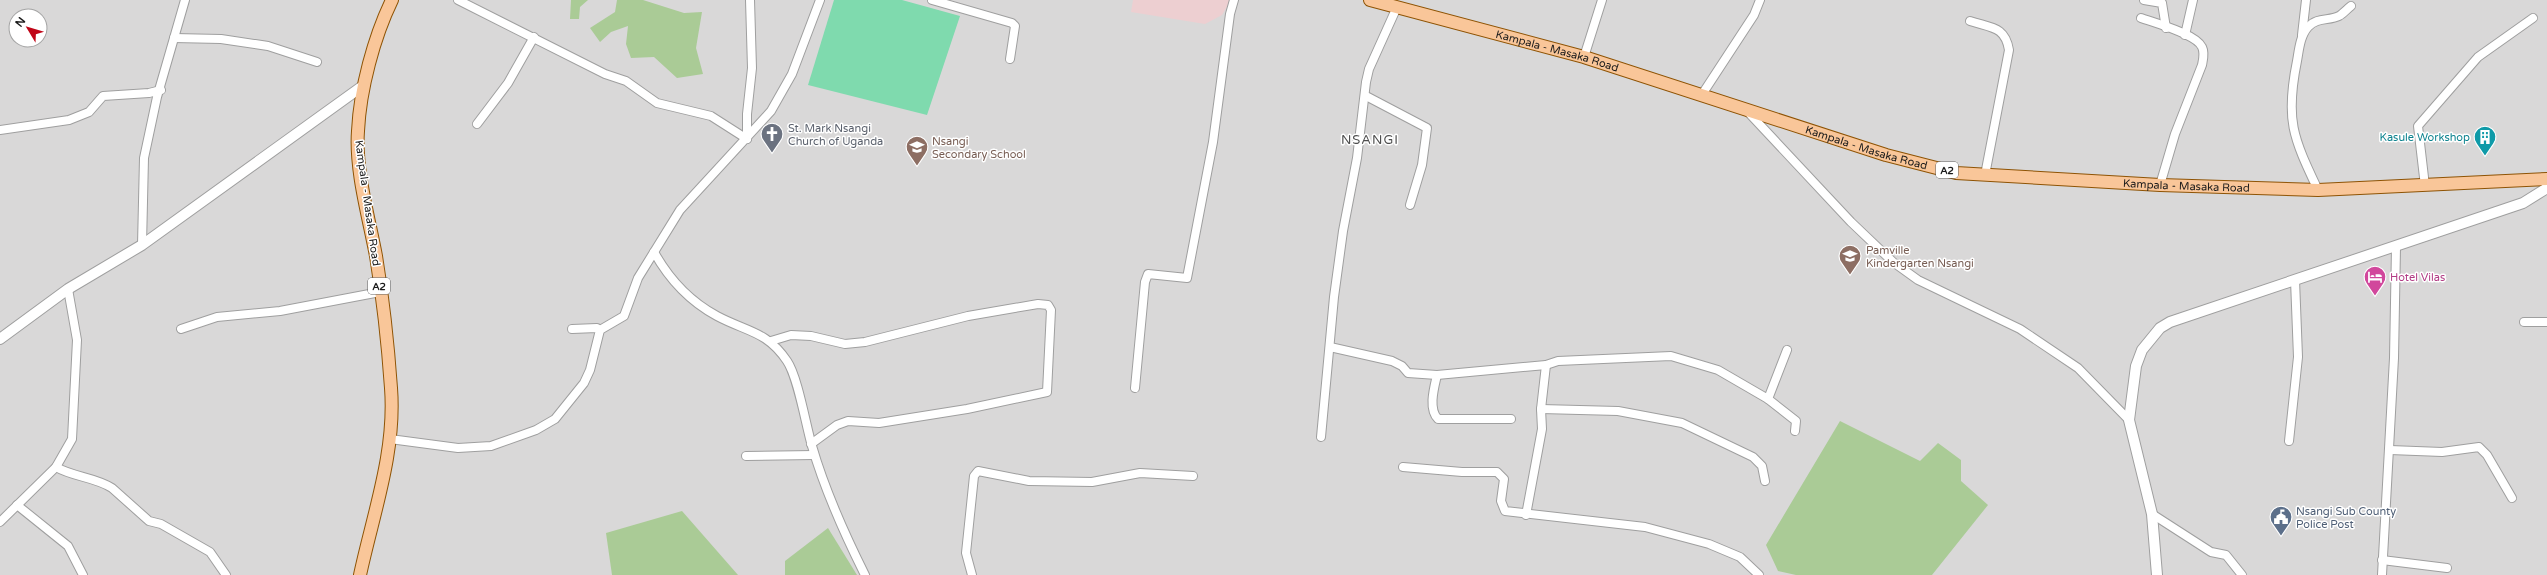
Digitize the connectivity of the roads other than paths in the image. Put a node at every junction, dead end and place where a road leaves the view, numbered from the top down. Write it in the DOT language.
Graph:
graph roads {
  1 [pos="185,0"];
  2 [pos="392,0"];
  3 [pos="458,0"];
  4 [pos="750,0"];
  5 [pos="820,0"];
  6 [pos="932,0"];
  7 [pos="1234,0"];
  8 [pos="1370,0"];
  9 [pos="1602,0"];
  10 [pos="1760,0"];
  11 [pos="2144,0"];
  12 [pos="2193,0"];
  13 [pos="2306,0"];
  14 [pos="2162,2"];
  15 [pos="2351,6"];
  16 [pos="1397,7"];
  17 [pos="2141,18"];
  18 [pos="2533,18"];
  19 [pos="1970,21"];
  20 [pos="2166,28"];
  21 [pos="2185,35"];
  22 [pos="534,37"];
  23 [pos="174,38"];
  24 [pos="2302,38"];
  25 [pos="1584,57"];
  26 [pos="1010,59"];
  27 [pos="317,62"];
  28 [pos="364,85"];
  29 [pos="161,90"];
  30 [pos="1366,96"];
  31 [pos="1701,96"];
  32 [pos="1748,112"];
  33 [pos="478,124"];
  34 [pos="0,130"];
  35 [pos="747,139"];
  36 [pos="1985,175"];
  37 [pos="2547,179"];
  38 [pos="2160,185"];
  39 [pos="2425,186"];
  40 [pos="2547,188"];
  41 [pos="2318,190"];
  42 [pos="1410,205"];
  43 [pos="142,245"];
  44 [pos="2396,247"];
  45 [pos="654,252"];
  46 [pos="2295,280"];
  47 [pos="68,289"];
  48 [pos="380,292"];
  49 [pos="2524,322"];
  50 [pos="2547,322"];
  51 [pos="180,329"];
  52 [pos="572,329"];
  53 [pos="600,330"];
  54 [pos="0,339"];
  55 [pos="771,341"];
  56 [pos="1330,347"];
  57 [pos="1787,350"];
  58 [pos="1546,365"];
  59 [pos="1437,375"];
  60 [pos="1135,388"];
  61 [pos="1768,399"];
  62 [pos="1541,409"];
  63 [pos="1510,419"];
  64 [pos="2129,420"];
  65 [pos="1795,431"];
  66 [pos="1320,436"];
  67 [pos="390,439"];
  68 [pos="2289,441"];
  69 [pos="811,444"];
  70 [pos="2390,450"];
  71 [pos="814,455"];
  72 [pos="746,456"];
  73 [pos="56,467"];
  74 [pos="1403,467"];
  75 [pos="1193,476"];
  76 [pos="1764,481"];
  77 [pos="2512,498"];
  78 [pos="17,505"];
  79 [pos="2152,514"];
  80 [pos="1526,515"];
  81 [pos="0,522"];
  82 [pos="2382,560"];
  83 [pos="2447,568"];
  84 [pos="83,575"];
  85 [pos="226,575"];
  86 [pos="360,575"];
  87 [pos="865,575"];
  88 [pos="972,575"];
  89 [pos="1759,575"];
  90 [pos="2157,575"];
  91 [pos="2242,575"];
  92 [pos="2382,575"];
  1 -- 23 [label="street"];
  2 -- 28 [label="main road, Kampala - Masaka Road / A2"];
  3 -- 22 [label="street"];
  4 -- 35 [label="street"];
  5 -- 35 [label="street"];
  6 -- 26 [label="street"];
  7 -- 60 [label="street"];
  8 -- 16 [label="main road, Kampala - Masaka Road / A2"];
  9 -- 25 [label="street"];
  10 -- 31 [label="street"];
  11 -- 14 [label="street"];
  12 -- 21 [label="street"];
  13 -- 24 [label="street"];
  14 -- 20 [label="street"];
  15 -- 24 [label="street"];
  16 -- 25 [label="main road, Kampala - Masaka Road / A2"];
  16 -- 30 [label="street"];
  17 -- 20 [label="street"];
  18 -- 39 [label="street"];
  19 -- 36 [label="street"];
  20 -- 21 [label="street"];
  21 -- 38 [label="street"];
  22 -- 33 [label="street"];
  22 -- 35 [label="street"];
  23 -- 27 [label="street"];
  23 -- 29 [label="street"];
  24 -- 41 [label="street"];
  25 -- 31 [label="main road, Kampala - Masaka Road / A2"];
  28 -- 43 [label="street"];
  28 -- 48 [label="main road, Kampala - Masaka Road / A2"];
  29 -- 34 [label="street"];
  29 -- 43 [label="street"];
  30 -- 42 [label="street"];
  30 -- 56 [label="street"];
  31 -- 32 [label="main road, Kampala - Masaka Road / A2"];
  32 -- 36 [label="main road, Kampala - Masaka Road / A2"];
  32 -- 64 [label="street"];
  35 -- 45 [label="street"];
  36 -- 38 [label="main road, Kampala - Masaka Road / A2"];
  37 -- 39 [label="main road, Kampala - Masaka Road / A2"];
  38 -- 41 [label="main road, Kampala - Masaka Road / A2"];
  39 -- 41 [label="main road, Kampala - Masaka Road / A2"];
  40 -- 44 [label="street"];
  43 -- 47 [label="street"];
  44 -- 46 [label="street"];
  44 -- 70 [label="street"];
  45 -- 53 [label="street"];
  45 -- 55 [label="street"];
  46 -- 64 [label="street"];
  46 -- 68 [label="street"];
  47 -- 54 [label="street"];
  47 -- 73 [label="street"];
  48 -- 51 [label="street"];
  48 -- 67 [label="main road, Kampala - Masaka Road / A2"];
  49 -- 50 [label="street"];
  52 -- 53 [label="street"];
  53 -- 67 [label="street"];
  55 -- 69 [label="street"];
  55 -- 69 [label="street"];
  56 -- 59 [label="street"];
  56 -- 66 [label="street"];
  57 -- 61 [label="street"];
  58 -- 59 [label="street"];
  58 -- 61 [label="street"];
  58 -- 62 [label="street"];
  59 -- 63 [label="street"];
  61 -- 65 [label="street"];
  62 -- 76 [label="street"];
  62 -- 80 [label="street"];
  64 -- 79 [label="street"];
  67 -- 86 [label="main road, Kampala - Masaka Road / A2"];
  69 -- 71 [label="street"];
  70 -- 77 [label="street"];
  70 -- 82 [label="street"];
  71 -- 72 [label="street"];
  71 -- 87 [label="street"];
  73 -- 78 [label="street"];
  73 -- 85 [label="street"];
  74 -- 80 [label="street"];
  75 -- 88 [label="street"];
  78 -- 81 [label="street"];
  78 -- 84 [label="street"];
  79 -- 90 [label="street"];
  79 -- 91 [label="street"];
  80 -- 89 [label="street"];
  82 -- 83 [label="street"];
  82 -- 92 [label="street"];
}
